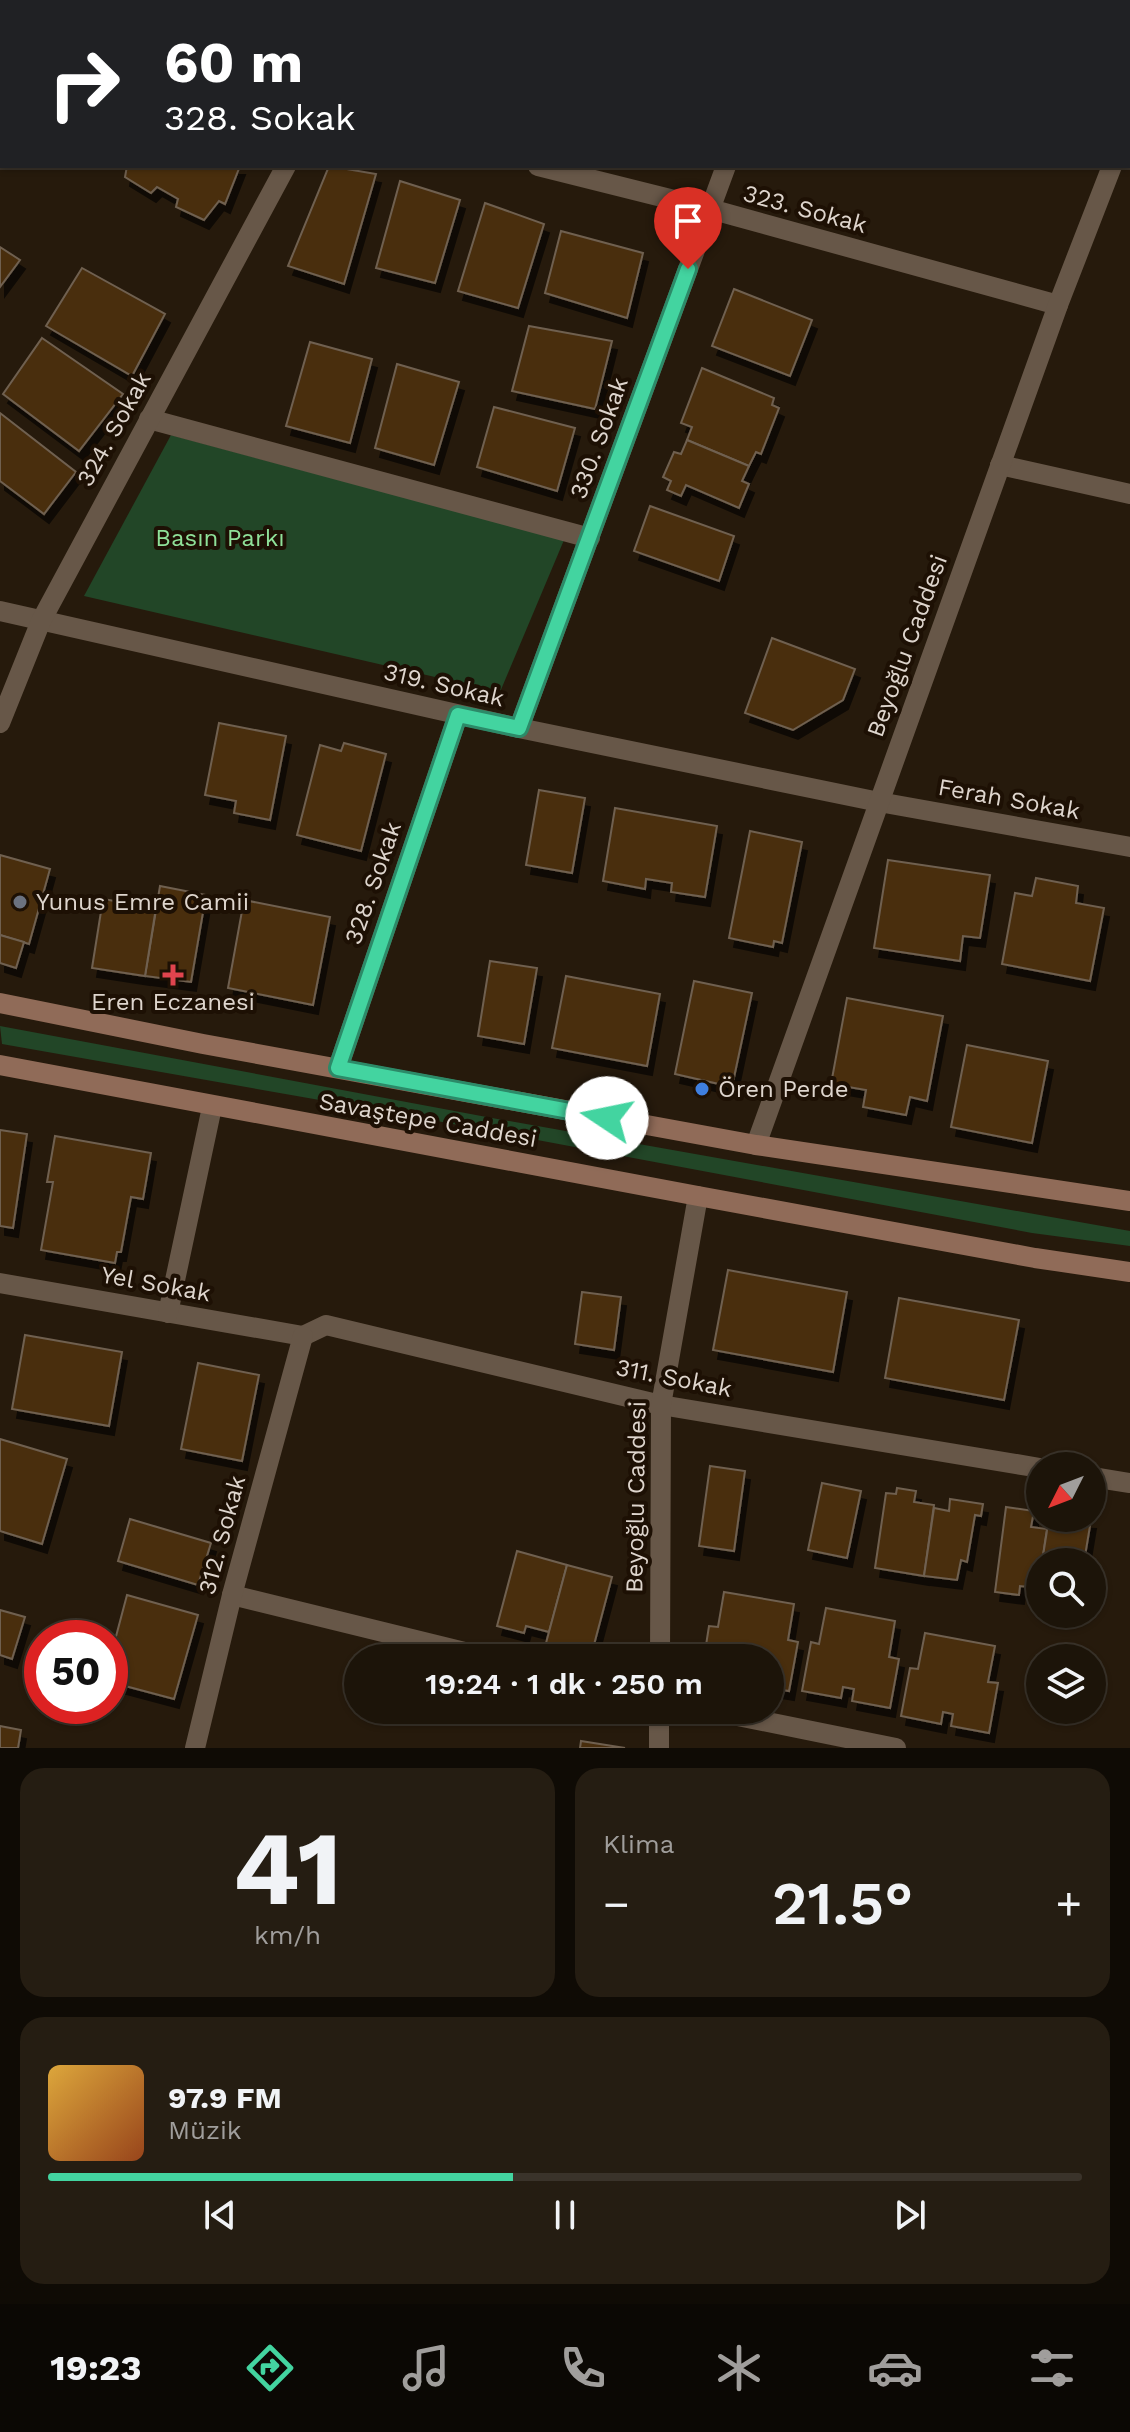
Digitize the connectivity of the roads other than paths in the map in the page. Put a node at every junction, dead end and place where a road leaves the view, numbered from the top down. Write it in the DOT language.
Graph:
graph roads {
  1 [pos="285,168"];
  2 [pos="546,168"];
  3 [pos="725,168"];
  4 [pos="1111,168"];
  5 [pos="710,209"];
  6 [pos="1058,305"];
  7 [pos="149,419"];
  8 [pos="1000,465"];
  9 [pos="1130,494"];
  10 [pos="590,538"];
  11 [pos="0,611"];
  12 [pos="41,621"];
  13 [pos="458,715"];
  14 [pos="0,723"];
  15 [pos="519,728"];
  16 [pos="879,802"];
  17 [pos="1130,847"];
  18 [pos="0,1003"];
  19 [pos="0,1065"];
  20 [pos="338,1068"];
  21 [pos="212,1107"];
  22 [pos="756,1145"];
  23 [pos="698,1196"];
  24 [pos="1130,1201"];
  25 [pos="1130,1272"];
  26 [pos="0,1283"];
  27 [pos="168,1313"];
  28 [pos="303,1336"];
  29 [pos="661,1405"];
  30 [pos="1026,1466"];
  31 [pos="1106,1479"];
  32 [pos="1130,1483"];
  33 [pos="232,1595"];
  34 [pos="432,1644"];
  35 [pos="660,1644"];
  36 [pos="659,1724"];
  37 [pos="777,1724"];
  38 [pos="195,1748"];
  39 [pos="659,1748"];
  40 [pos="896,1748"];
  1 -- 7 [label="street, 324. Sokak"];
  2 -- 5 [label="street, 323. Sokak"];
  3 -- 5 [label="street, 330. Sokak"];
  4 -- 6 [label="street, Beyoğlu Caddesi"];
  5 -- 6 [label="street, 323. Sokak"];
  5 -- 10 [label="street, 330. Sokak"];
  6 -- 8 [label="street, Beyoğlu Caddesi"];
  7 -- 10 [label="street"];
  7 -- 12 [label="street, 324. Sokak"];
  8 -- 9 [label="street"];
  8 -- 16 [label="street, Beyoğlu Caddesi"];
  10 -- 15 [label="street, 330. Sokak"];
  11 -- 12 [label="street, 319. Sokak"];
  12 -- 13 [label="street, 319. Sokak"];
  12 -- 14 [label="street, 324. Sokak"];
  13 -- 15 [label="street, 319. Sokak"];
  13 -- 20 [label="street, 328. Sokak"];
  15 -- 16 [label="street, 319. Sokak"];
  16 -- 17 [label="street, Ferah Sokak"];
  16 -- 22 [label="street, Beyoğlu Caddesi"];
  18 -- 20 [label="main road, Savaştepe Caddesi"];
  19 -- 21 [label="main road, Savaştepe Caddesi"];
  20 -- 22 [label="main road, Savaştepe Caddesi"];
  21 -- 23 [label="main road, Savaştepe Caddesi"];
  21 -- 27 [label="street"];
  22 -- 24 [label="main road, Savaştepe Caddesi"];
  23 -- 25 [label="main road, Savaştepe Caddesi"];
  23 -- 29 [label="street, Beyoğlu Caddesi"];
  26 -- 27 [label="street, Yel Sokak"];
  27 -- 28 [label="street, Yel Sokak"];
  28 -- 29 [label="street, 311. Sokak"];
  28 -- 33 [label="street, 312. Sokak"];
  29 -- 30 [label="street, 311. Sokak"];
  29 -- 35 [label="street, Beyoğlu Caddesi"];
  31 -- 32 [label="street"];
  33 -- 34 [label="street"];
  33 -- 38 [label="street, 312. Sokak"];
  36 -- 39 [label="street"];
  37 -- 40 [label="street"];
}
